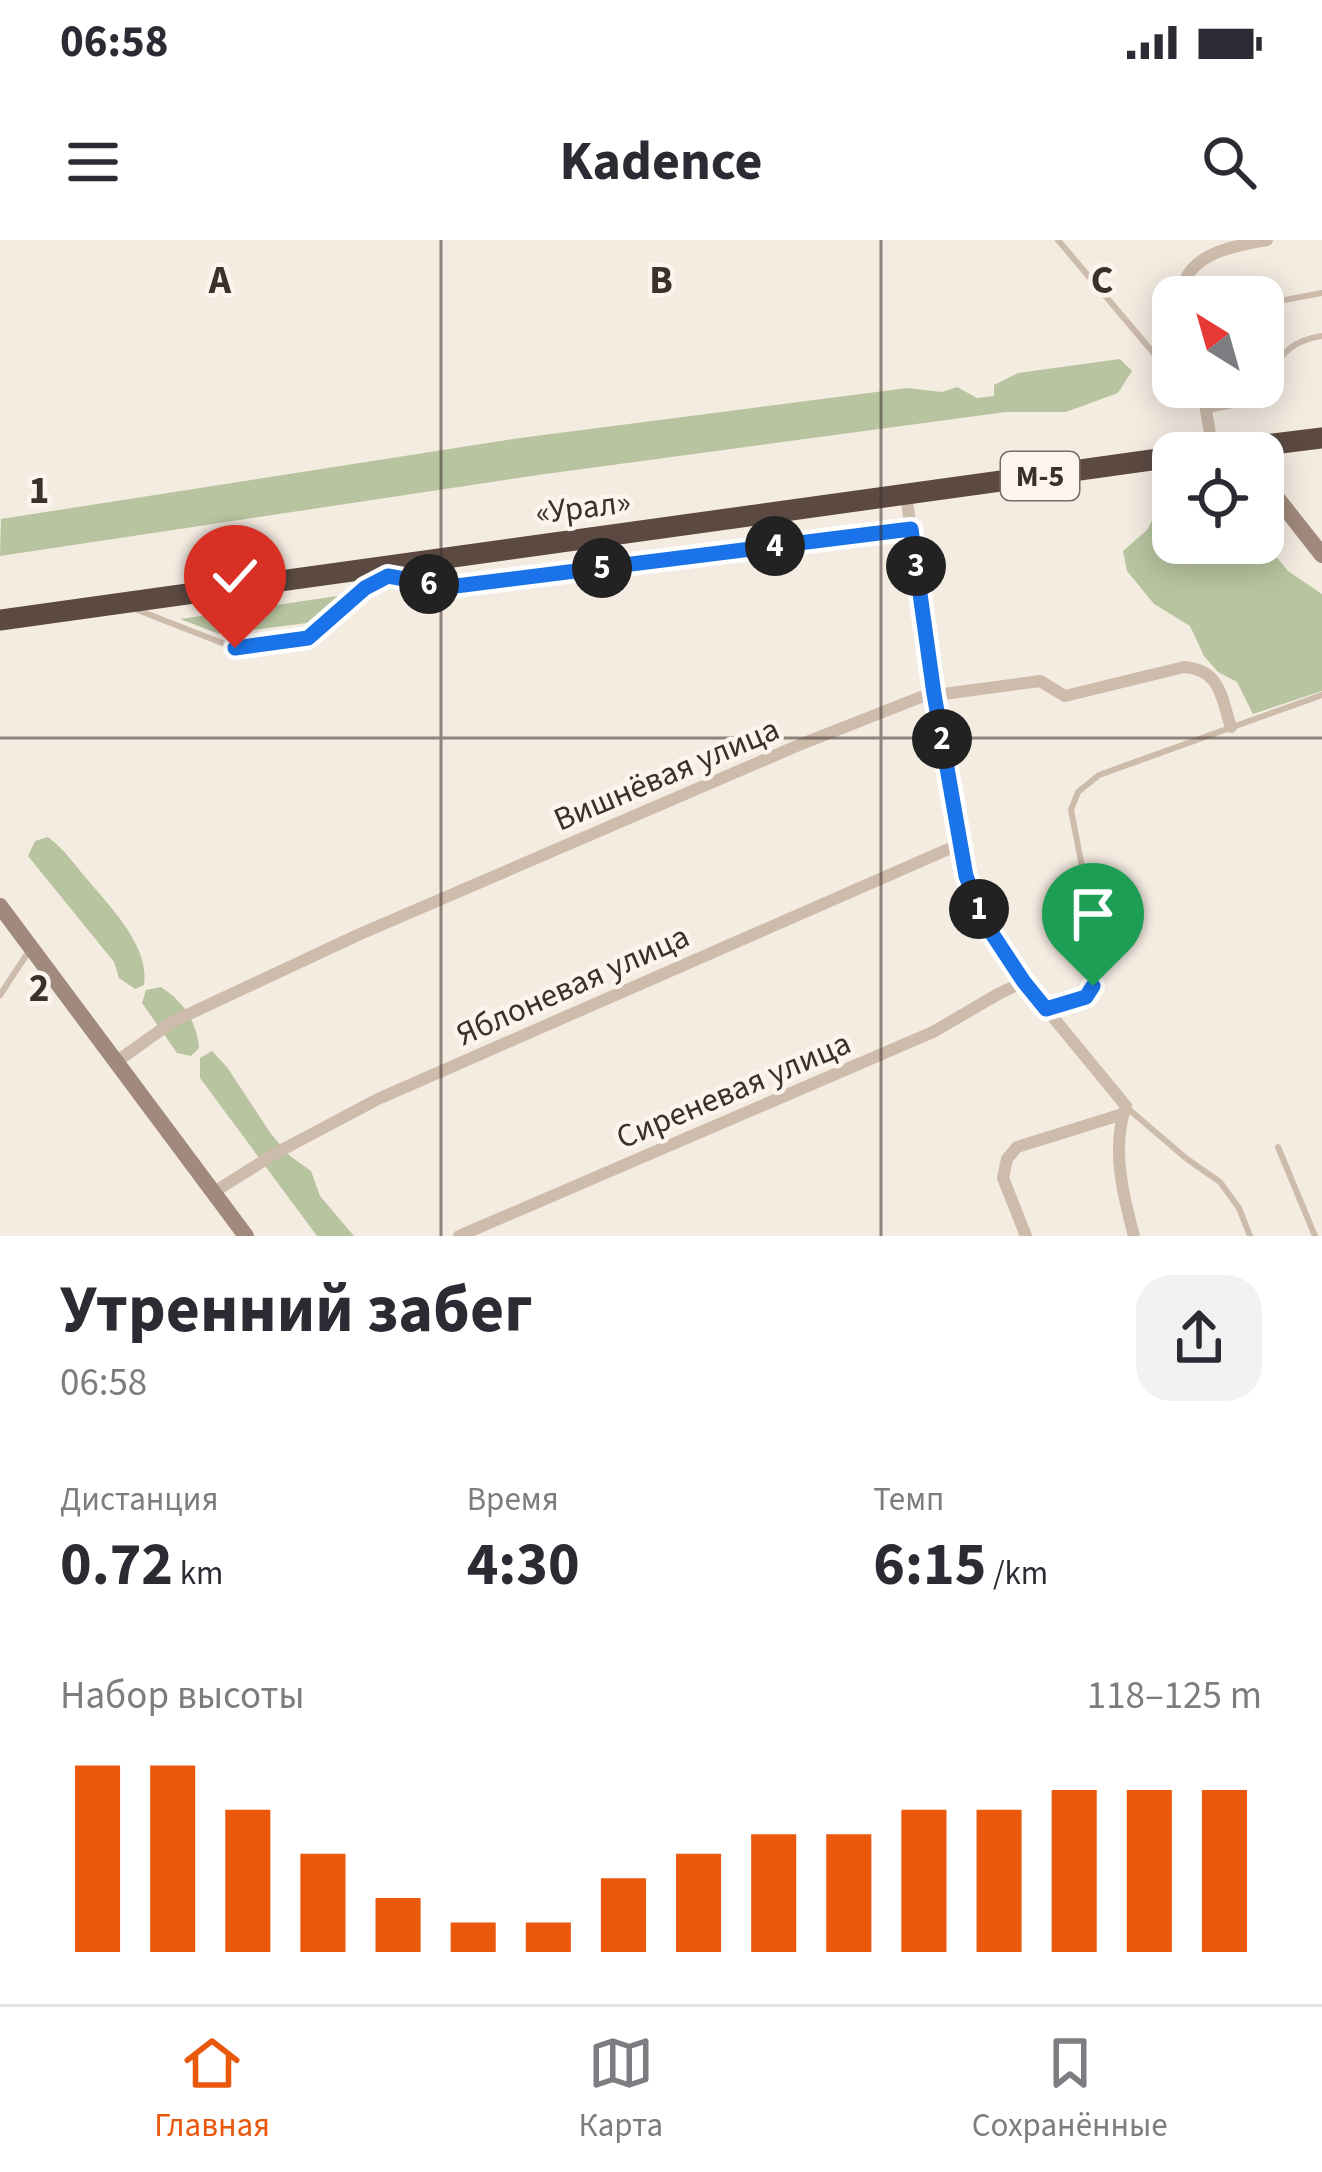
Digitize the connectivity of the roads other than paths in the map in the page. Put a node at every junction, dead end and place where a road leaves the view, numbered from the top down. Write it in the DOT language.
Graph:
graph roads {
  1 [pos="1058,240"];
  2 [pos="1267,240"];
  3 [pos="1187,276"];
  4 [pos="1322,293"];
  5 [pos="1284,300"];
  6 [pos="1322,336"];
  7 [pos="1152,351"];
  8 [pos="1284,353"];
  9 [pos="1218,408"];
  10 [pos="1208,410"];
  11 [pos="1207,432"];
  12 [pos="1322,437"];
  13 [pos="1284,443"];
  14 [pos="1152,460"];
  15 [pos="906,495"];
  16 [pos="1284,507"];
  17 [pos="911,529"];
  18 [pos="1322,555"];
  19 [pos="427,560"];
  20 [pos="388,576"];
  21 [pos="120,604"];
  22 [pos="0,620"];
  23 [pos="934,694"];
  24 [pos="1322,695"];
  25 [pos="1232,728"];
  26 [pos="960,844"];
  27 [pos="0,906"];
  28 [pos="31,948"];
  29 [pos="1024,982"];
  30 [pos="0,995"];
  31 [pos="1046,1009"];
  32 [pos="116,1061"];
  33 [pos="1124,1110"];
  34 [pos="1279,1148"];
  35 [pos="214,1192"];
  36 [pos="246,1236"];
  37 [pos="459,1236"];
  38 [pos="1026,1236"];
  39 [pos="1134,1236"];
  40 [pos="1250,1236"];
  41 [pos="1315,1236"];
  1 -- 7 [label="lane"];
  2 -- 3 [label="street"];
  4 -- 5 [label="lane"];
  6 -- 8 [label="lane"];
  9 -- 10 [label="lane"];
  10 -- 11 [label="street"];
  12 -- 13 [label="highway"];
  14 -- 15 [label="highway, «Урал» / М-5"];
  15 -- 17 [label="street"];
  15 -- 19 [label="highway, «Урал» / М-5"];
  16 -- 18 [label="street"];
  17 -- 20 [label="lane"];
  17 -- 23 [label="street"];
  19 -- 20 [label="lane"];
  19 -- 21 [label="highway, «Урал» / М-5"];
  20 -- 21 [label="lane"];
  21 -- 22 [label="highway, «Урал» / М-5"];
  23 -- 25 [label="street, Вишнёвая улица"];
  23 -- 26 [label="street"];
  23 -- 32 [label="street, Вишнёвая улица"];
  24 -- 25 [label="lane"];
  25 -- 31 [label="lane"];
  26 -- 29 [label="street"];
  26 -- 35 [label="street, Яблоневая улица"];
  27 -- 28 [label="street"];
  28 -- 30 [label="lane"];
  28 -- 32 [label="street"];
  29 -- 31 [label="street"];
  29 -- 37 [label="street, Сиреневая улица"];
  31 -- 33 [label="street"];
  32 -- 35 [label="street"];
  33 -- 38 [label="street"];
  33 -- 39 [label="street"];
  33 -- 40 [label="lane"];
  34 -- 41 [label="lane"];
  35 -- 36 [label="street"];
}
